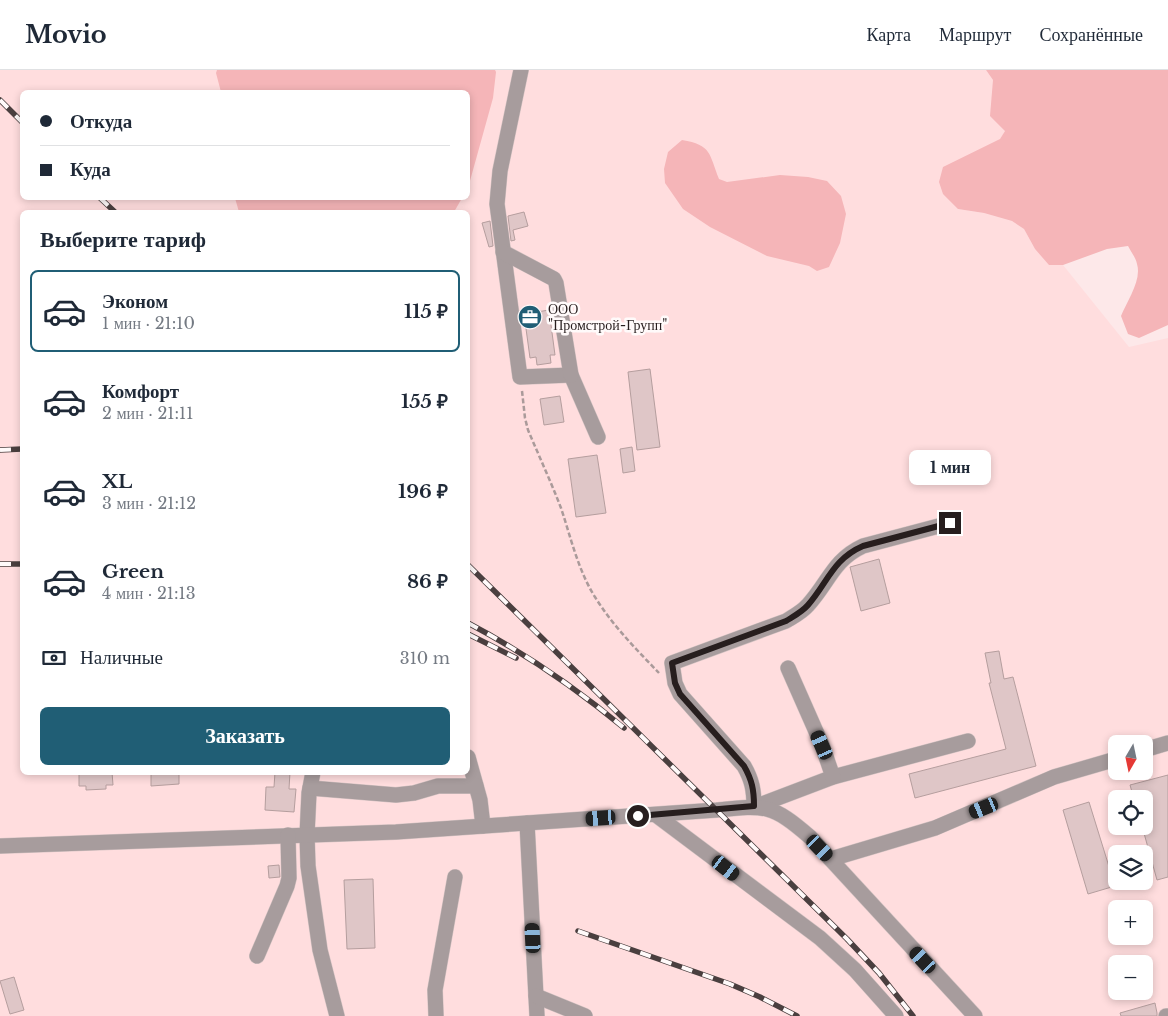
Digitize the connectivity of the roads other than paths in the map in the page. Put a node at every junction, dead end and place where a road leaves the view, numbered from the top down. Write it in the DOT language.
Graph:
graph roads {
  1 [pos="521,70"];
  2 [pos="502,252"];
  3 [pos="571,375"];
  4 [pos="598,437"];
  5 [pos="950,523"];
  6 [pos="788,668"];
  7 [pos="968,741"];
  8 [pos="1168,743"];
  9 [pos="1153,747"];
  10 [pos="1108,760"];
  11 [pos="470,765"];
  12 [pos="833,777"];
  13 [pos="312,780"];
  14 [pos="476,786"];
  15 [pos="754,806"];
  16 [pos="656,815"];
  17 [pos="527,823"];
  18 [pos="484,826"];
  19 [pos="307,835"];
  20 [pos="288,836"];
  21 [pos="0,846"];
  22 [pos="831,859"];
  23 [pos="455,877"];
  24 [pos="257,956"];
  25 [pos="536,996"];
  26 [pos="337,1016"];
  27 [pos="436,1016"];
  28 [pos="537,1016"];
  29 [pos="585,1016"];
  30 [pos="896,1016"];
  31 [pos="975,1016"];
  1 -- 2 [label="street"];
  2 -- 3 [label="street"];
  2 -- 3 [label="street"];
  3 -- 4 [label="street"];
  5 -- 15 [label="street"];
  6 -- 12 [label="street"];
  7 -- 12 [label="street"];
  8 -- 9 [label="street"];
  10 -- 22 [label="street"];
  11 -- 14 [label="street"];
  12 -- 15 [label="street"];
  13 -- 14 [label="street"];
  13 -- 19 [label="street"];
  14 -- 18 [label="street"];
  15 -- 16 [label="street"];
  15 -- 22 [label="street"];
  16 -- 17 [label="street"];
  16 -- 30 [label="street"];
  17 -- 18 [label="street"];
  17 -- 25 [label="street"];
  18 -- 19 [label="street"];
  19 -- 20 [label="street"];
  19 -- 26 [label="street"];
  20 -- 21 [label="street"];
  20 -- 24 [label="street"];
  22 -- 31 [label="street"];
  23 -- 27 [label="street"];
  25 -- 28 [label="street"];
  25 -- 29 [label="street"];
}
